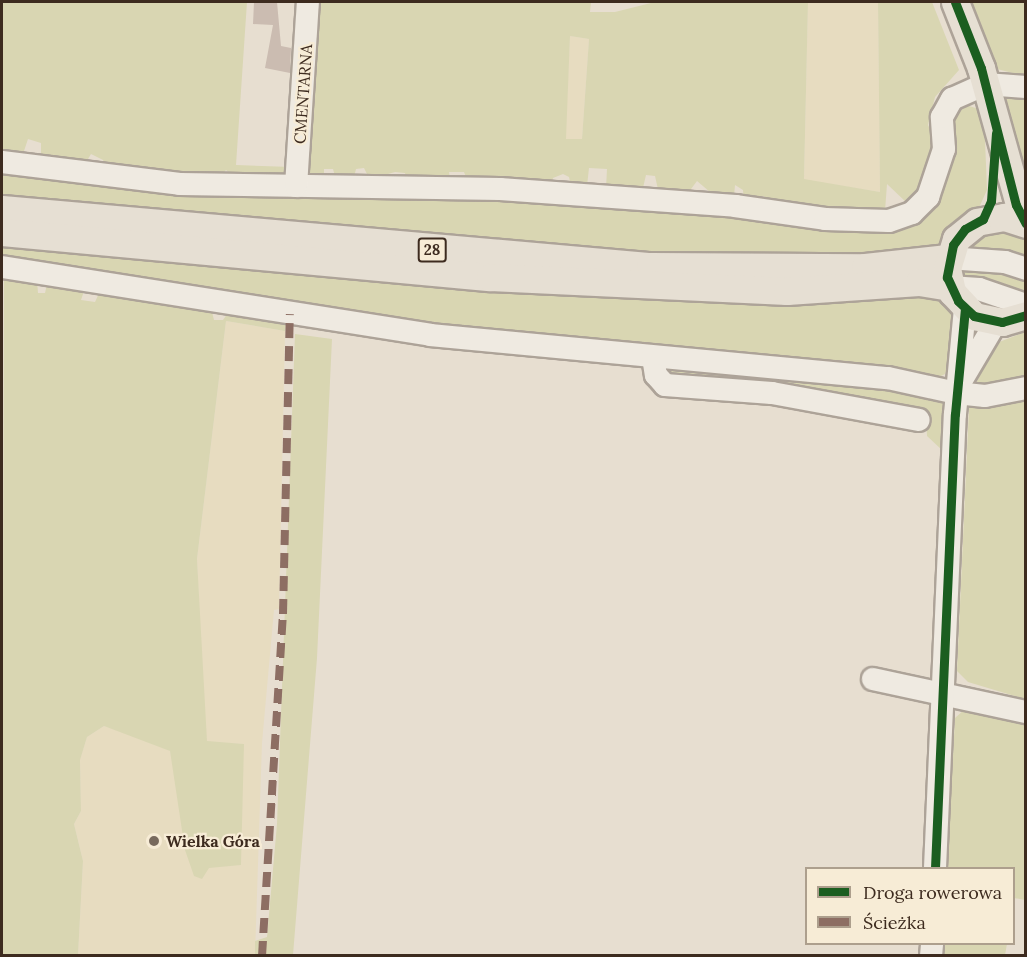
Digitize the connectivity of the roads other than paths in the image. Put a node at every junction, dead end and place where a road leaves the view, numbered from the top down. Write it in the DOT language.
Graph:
graph roads {
  1 [pos="308,2"];
  2 [pos="955,2"];
  3 [pos="986,84"];
  4 [pos="1026,87"];
  5 [pos="996,133"];
  6 [pos="2,162"];
  7 [pos="296,186"];
  8 [pos="2,208"];
  9 [pos="983,219"];
  10 [pos="1025,223"];
  11 [pos="2,232"];
  12 [pos="948,258"];
  13 [pos="2,267"];
  14 [pos="1026,269"];
  15 [pos="957,298"];
  16 [pos="1026,305"];
  17 [pos="1026,315"];
  18 [pos="996,322"];
  19 [pos="653,357"];
  20 [pos="1026,388"];
  21 [pos="957,390"];
  22 [pos="919,420"];
  23 [pos="873,679"];
  24 [pos="944,691"];
  25 [pos="1026,712"];
  26 [pos="935,867"];
  1 -- 7 [label="street, CMENTARNA"];
  2 -- 3 [label="main road"];
  3 -- 4 [label="street"];
  3 -- 5 [label="main road"];
  3 -- 7 [label="street"];
  5 -- 9 [label="main road"];
  5 -- 10 [label="main road"];
  6 -- 7 [label="street"];
  8 -- 12 [label="main road, 28"];
  9 -- 10 [label="main road"];
  9 -- 12 [label="main road"];
  11 -- 15 [label="main road, 28"];
  12 -- 14 [label="street"];
  12 -- 15 [label="main road"];
  13 -- 19 [label="street"];
  15 -- 16 [label="street"];
  15 -- 18 [label="main road, 28"];
  15 -- 21 [label="street"];
  17 -- 18 [label="main road"];
  18 -- 21 [label="street"];
  19 -- 21 [label="street"];
  19 -- 22 [label="street"];
  20 -- 21 [label="street"];
  21 -- 24 [label="street"];
  23 -- 24 [label="street"];
  24 -- 25 [label="street"];
  24 -- 26 [label="street"];
}
